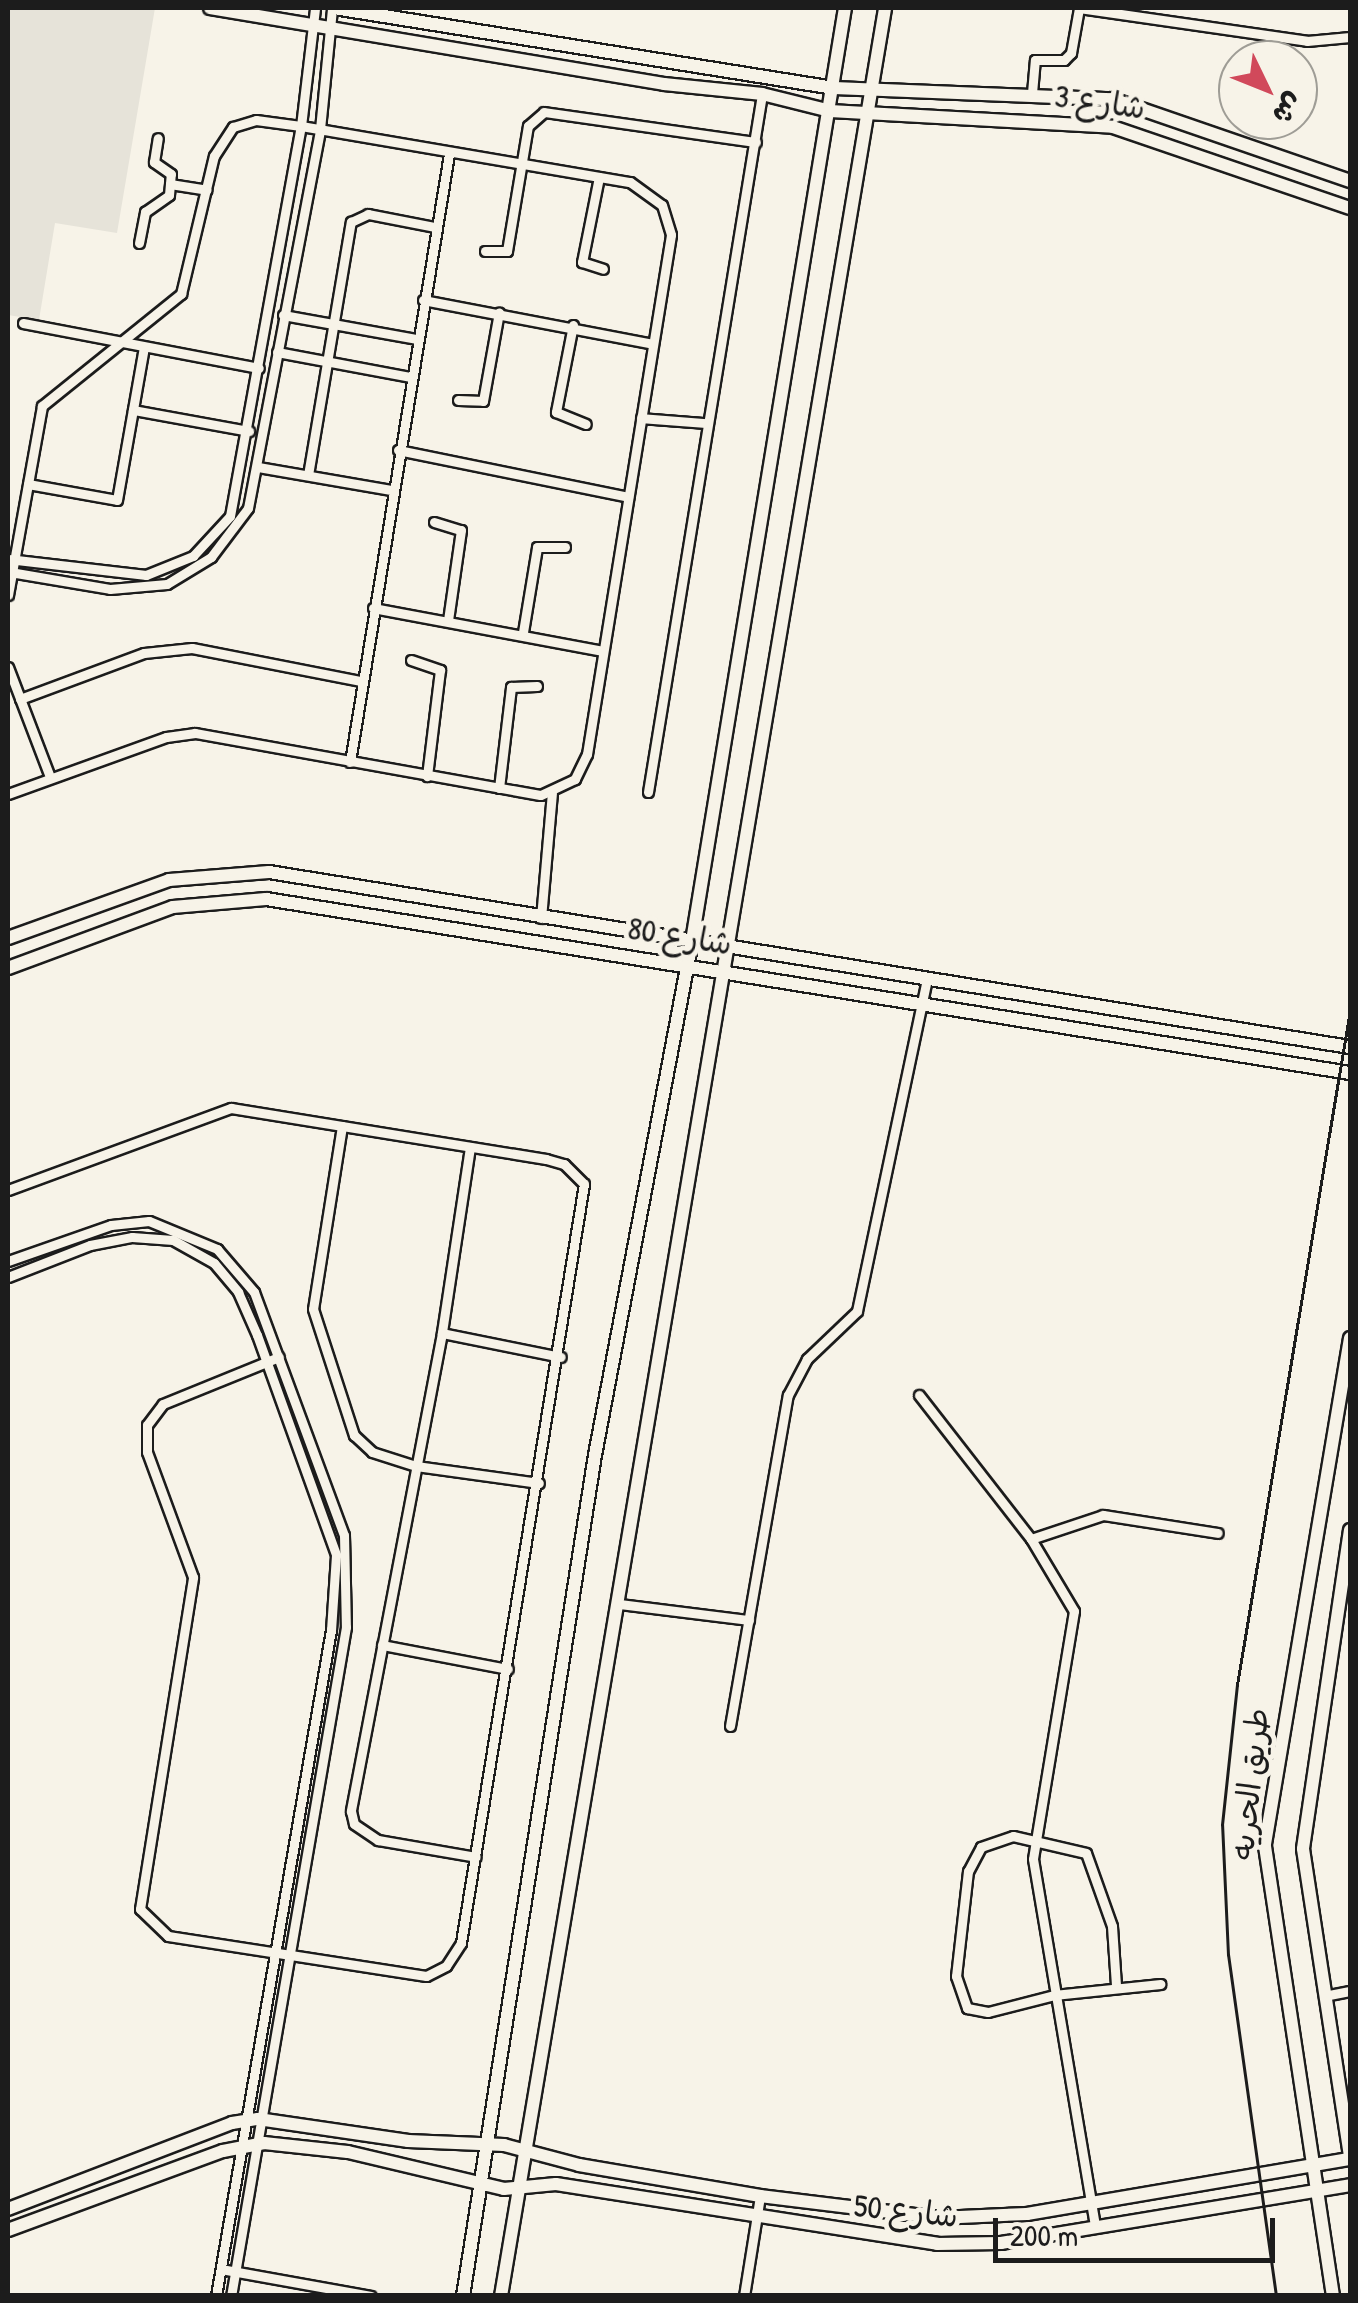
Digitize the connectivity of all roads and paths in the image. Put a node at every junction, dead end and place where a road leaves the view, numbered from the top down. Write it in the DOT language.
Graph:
graph roads {
  1 [pos="210,8"];
  2 [pos="316,8"];
  3 [pos="333,8"];
  4 [pos="845,8"];
  5 [pos="885,8"];
  6 [pos="1079,8"];
  7 [pos="313,23"];
  8 [pos="328,28"];
  9 [pos="1350,37"];
  10 [pos="872,85"];
  11 [pos="834,88"];
  12 [pos="762,94"];
  13 [pos="1032,94"];
  14 [pos="1063,94"];
  15 [pos="830,111"];
  16 [pos="868,112"];
  17 [pos="1063,122"];
  18 [pos="301,126"];
  19 [pos="320,129"];
  20 [pos="158,138"];
  21 [pos="756,142"];
  22 [pos="449,154"];
  23 [pos="520,165"];
  24 [pos="598,177"];
  25 [pos="1350,180"];
  26 [pos="170,184"];
  27 [pos="207,190"];
  28 [pos="1350,208"];
  29 [pos="434,227"];
  30 [pos="139,244"];
  31 [pos="484,251"];
  32 [pos="603,268"];
  33 [pos="423,300"];
  34 [pos="498,312"];
  35 [pos="282,315"];
  36 [pos="24,324"];
  37 [pos="333,324"];
  38 [pos="573,324"];
  39 [pos="416,339"];
  40 [pos="117,342"];
  41 [pos="654,344"];
  42 [pos="144,347"];
  43 [pos="276,352"];
  44 [pos="327,362"];
  45 [pos="259,368"];
  46 [pos="410,377"];
  47 [pos="458,400"];
  48 [pos="133,410"];
  49 [pos="641,418"];
  50 [pos="706,422"];
  51 [pos="586,424"];
  52 [pos="249,431"];
  53 [pos="398,450"];
  54 [pos="258,467"];
  55 [pos="308,475"];
  56 [pos="28,484"];
  57 [pos="392,490"];
  58 [pos="628,498"];
  59 [pos="434,522"];
  60 [pos="565,548"];
  61 [pos="10,560"];
  62 [pos="9,572"];
  63 [pos="8,595"];
  64 [pos="373,608"];
  65 [pos="448,620"];
  66 [pos="523,632"];
  67 [pos="602,651"];
  68 [pos="411,660"];
  69 [pos="8,667"];
  70 [pos="360,681"];
  71 [pos="538,686"];
  72 [pos="20,699"];
  73 [pos="350,762"];
  74 [pos="427,776"];
  75 [pos="50,777"];
  76 [pos="500,788"];
  77 [pos="648,792"];
  78 [pos="8,794"];
  79 [pos="552,794"];
  80 [pos="325,880"];
  81 [pos="319,906"];
  82 [pos="541,918"];
  83 [pos="8,938"];
  84 [pos="692,941"];
  85 [pos="728,947"];
  86 [pos="686,965"];
  87 [pos="8,968"];
  88 [pos="723,971"];
  89 [pos="927,979"];
  90 [pos="1010,992"];
  91 [pos="922,1004"];
  92 [pos="1004,1017"];
  93 [pos="1350,1047"];
  94 [pos="1350,1073"];
  95 [pos="342,1126"];
  96 [pos="470,1148"];
  97 [pos="8,1190"];
  98 [pos="8,1261"];
  99 [pos="8,1277"];
  100 [pos="442,1333"];
  101 [pos="1350,1338"];
  102 [pos="560,1356"];
  103 [pos="280,1357"];
  104 [pos="268,1362"];
  105 [pos="920,1395"];
  106 [pos="416,1466"];
  107 [pos="539,1484"];
  108 [pos="1350,1530"];
  109 [pos="1218,1533"];
  110 [pos="1031,1539"];
  111 [pos="620,1604"];
  112 [pos="749,1620"];
  113 [pos="382,1646"];
  114 [pos="508,1668"];
  115 [pos="730,1726"];
  116 [pos="1034,1838"];
  117 [pos="476,1857"];
  118 [pos="274,1953"];
  119 [pos="288,1956"];
  120 [pos="1160,1984"];
  121 [pos="1116,1985"];
  122 [pos="1350,1991"];
  123 [pos="1054,1995"];
  124 [pos="1324,1996"];
  125 [pos="251,2119"];
  126 [pos="247,2145"];
  127 [pos="486,2145"];
  128 [pos="526,2149"];
  129 [pos="1350,2157"];
  130 [pos="1311,2166"];
  131 [pos="479,2180"];
  132 [pos="1350,2185"];
  133 [pos="516,2190"];
  134 [pos="1316,2190"];
  135 [pos="760,2196"];
  136 [pos="1092,2204"];
  137 [pos="8,2209"];
  138 [pos="756,2220"];
  139 [pos="1094,2227"];
  140 [pos="8,2230"];
  141 [pos="221,2269"];
  142 [pos="236,2271"];
  143 [pos="216,2296"];
  144 [pos="231,2296"];
  145 [pos="371,2296"];
  146 [pos="463,2296"];
  147 [pos="501,2296"];
  148 [pos="744,2296"];
  149 [pos="1334,2296"];
  1 -- 7 [label="street, شارع 3"];
  2 -- 7 [label="street"];
  3 -- 8 [label="street"];
  3 -- 11 [label="street, شارع 3"];
  4 -- 11 [label="street"];
  5 -- 10 [label="street"];
  6 -- 9 [label="street"];
  6 -- 13 [label="street"];
  7 -- 8 [label="street, شارع 3"];
  7 -- 18 [label="street"];
  8 -- 12 [label="street, شارع 3"];
  8 -- 19 [label="street"];
  10 -- 11 [label="street, شارع 3"];
  10 -- 13 [label="street, شارع 3"];
  10 -- 16 [label="street"];
  11 -- 15 [label="street"];
  12 -- 15 [label="street, شارع 3"];
  12 -- 21 [label="street"];
  13 -- 14 [label="street, شارع 3"];
  14 -- 17 [label="street"];
  14 -- 25 [label="street, شارع 3"];
  15 -- 16 [label="street, شارع 3"];
  15 -- 84 [label="street"];
  16 -- 17 [label="street, شارع 3"];
  16 -- 85 [label="street"];
  17 -- 28 [label="street, شارع 3"];
  18 -- 19 [label="street"];
  18 -- 27 [label="street"];
  18 -- 45 [label="street"];
  19 -- 22 [label="street"];
  19 -- 35 [label="street"];
  20 -- 26 [label="street"];
  21 -- 23 [label="street"];
  21 -- 50 [label="street"];
  22 -- 23 [label="street"];
  22 -- 29 [label="street"];
  23 -- 24 [label="street"];
  23 -- 31 [label="street"];
  24 -- 32 [label="street"];
  24 -- 41 [label="street"];
  26 -- 27 [label="street"];
  26 -- 30 [label="street"];
  27 -- 40 [label="street"];
  29 -- 33 [label="street"];
  29 -- 37 [label="street"];
  33 -- 34 [label="street"];
  33 -- 39 [label="street"];
  34 -- 38 [label="street"];
  34 -- 47 [label="street"];
  35 -- 37 [label="street"];
  35 -- 43 [label="street"];
  36 -- 40 [label="street"];
  37 -- 39 [label="street"];
  37 -- 44 [label="street"];
  38 -- 41 [label="street"];
  38 -- 51 [label="street"];
  39 -- 46 [label="street"];
  40 -- 42 [label="street"];
  40 -- 56 [label="street"];
  41 -- 49 [label="street"];
  42 -- 45 [label="street"];
  42 -- 48 [label="street"];
  43 -- 44 [label="street"];
  43 -- 54 [label="street"];
  44 -- 46 [label="street"];
  44 -- 55 [label="street"];
  45 -- 52 [label="street"];
  46 -- 53 [label="street"];
  48 -- 52 [label="street"];
  48 -- 56 [label="street"];
  49 -- 50 [label="street"];
  49 -- 58 [label="street"];
  50 -- 77 [label="street"];
  52 -- 61 [label="street"];
  53 -- 57 [label="street"];
  53 -- 58 [label="street"];
  54 -- 55 [label="street"];
  54 -- 62 [label="street"];
  55 -- 57 [label="street"];
  56 -- 61 [label="street"];
  57 -- 64 [label="street"];
  58 -- 67 [label="street"];
  59 -- 65 [label="street"];
  60 -- 66 [label="street"];
  61 -- 62 [label="street"];
  62 -- 63 [label="street"];
  64 -- 65 [label="street"];
  64 -- 70 [label="street"];
  65 -- 66 [label="street"];
  66 -- 67 [label="street"];
  67 -- 79 [label="street"];
  68 -- 74 [label="street"];
  69 -- 72 [label="street"];
  70 -- 72 [label="street"];
  70 -- 73 [label="street"];
  71 -- 76 [label="street"];
  72 -- 75 [label="street"];
  73 -- 74 [label="street"];
  73 -- 75 [label="street"];
  74 -- 76 [label="street"];
  75 -- 78 [label="street"];
  76 -- 79 [label="street"];
  79 -- 82 [label="street"];
  80 -- 81 [label="street"];
  80 -- 82 [label="street, شارع 80"];
  80 -- 83 [label="street, شارع 80"];
  81 -- 86 [label="street, شارع 80"];
  81 -- 87 [label="street, شارع 80"];
  82 -- 84 [label="street, شارع 80"];
  84 -- 85 [label="street, شارع 80"];
  84 -- 86 [label="street"];
  85 -- 88 [label="street"];
  85 -- 89 [label="street, شارع 80"];
  86 -- 88 [label="street, شارع 80"];
  86 -- 127 [label="street"];
  88 -- 91 [label="street, شارع 80"];
  88 -- 111 [label="street"];
  89 -- 90 [label="street, شارع 80"];
  89 -- 91 [label="street"];
  90 -- 92 [label="street"];
  90 -- 93 [label="street, شارع 80"];
  91 -- 92 [label="street, شارع 80"];
  91 -- 112 [label="street"];
  92 -- 94 [label="street, شارع 80"];
  95 -- 96 [label="street"];
  95 -- 97 [label="street"];
  95 -- 106 [label="street"];
  96 -- 100 [label="street"];
  96 -- 102 [label="street"];
  98 -- 103 [label="street"];
  99 -- 104 [label="street"];
  100 -- 102 [label="street"];
  100 -- 106 [label="street"];
  101 -- 130 [label="street, طريق الحريه"];
  102 -- 107 [label="street"];
  103 -- 104 [label="street"];
  103 -- 119 [label="street"];
  104 -- 118 [label="street"];
  104 -- 118 [label="street"];
  105 -- 110 [label="street"];
  106 -- 107 [label="street"];
  106 -- 113 [label="street"];
  107 -- 114 [label="street"];
  108 -- 124 [label="street, طريق الحريه"];
  109 -- 110 [label="street"];
  110 -- 116 [label="street"];
  111 -- 112 [label="street"];
  111 -- 128 [label="street"];
  112 -- 115 [label="street"];
  113 -- 114 [label="street"];
  113 -- 117 [label="street"];
  114 -- 117 [label="street"];
  116 -- 121 [label="street"];
  116 -- 123 [label="street"];
  116 -- 123 [label="street"];
  117 -- 119 [label="street"];
  118 -- 119 [label="street"];
  118 -- 125 [label="street"];
  119 -- 125 [label="street"];
  120 -- 121 [label="street"];
  121 -- 123 [label="street"];
  122 -- 124 [label="street"];
  123 -- 136 [label="street"];
  124 -- 129 [label="street, طريق الحريه"];
  125 -- 126 [label="street"];
  125 -- 127 [label="street, شارع 50"];
  125 -- 137 [label="street"];
  126 -- 131 [label="street"];
  126 -- 140 [label="street"];
  126 -- 141 [label="street"];
  126 -- 142 [label="street"];
  127 -- 128 [label="street, شارع 50"];
  127 -- 131 [label="street"];
  128 -- 133 [label="street"];
  128 -- 135 [label="street, شارع 50"];
  129 -- 130 [label="street, شارع 50"];
  130 -- 134 [label="street, طريق الحريه"];
  130 -- 136 [label="street, شارع 50"];
  131 -- 133 [label="street"];
  131 -- 146 [label="street"];
  132 -- 134 [label="street, شارع 50"];
  133 -- 138 [label="street, شارع 50"];
  133 -- 147 [label="street"];
  134 -- 139 [label="street, شارع 50"];
  134 -- 149 [label="street, طريق الحريه"];
  135 -- 136 [label="street, شارع 50"];
  135 -- 138 [label="street"];
  136 -- 139 [label="street"];
  138 -- 139 [label="street, شارع 50"];
  138 -- 148 [label="street"];
  141 -- 142 [label="street"];
  141 -- 143 [label="street"];
  142 -- 144 [label="street"];
  142 -- 145 [label="street"];
}
